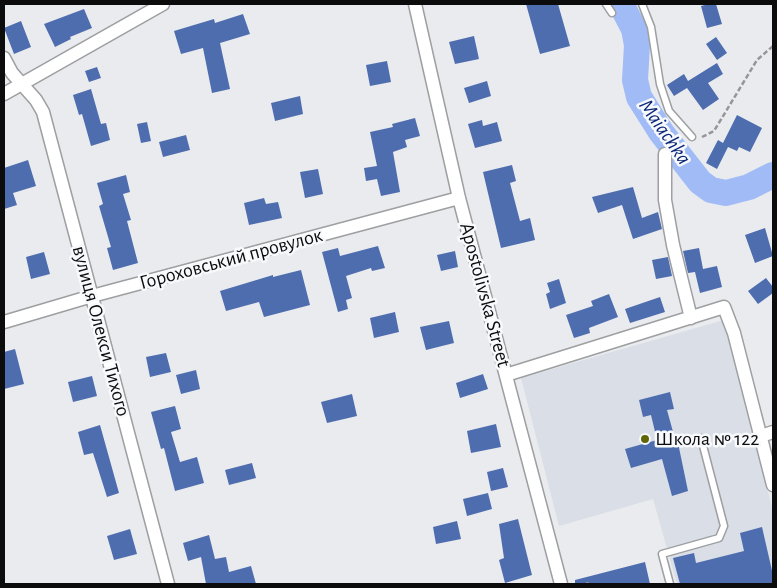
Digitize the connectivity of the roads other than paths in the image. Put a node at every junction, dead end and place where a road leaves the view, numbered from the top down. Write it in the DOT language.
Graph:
graph roads {
  1 [pos="164,4"];
  2 [pos="415,4"];
  3 [pos="606,4"];
  4 [pos="642,4"];
  5 [pos="612,13"];
  6 [pos="4,58"];
  7 [pos="22,84"];
  8 [pos="4,94"];
  9 [pos="692,138"];
  10 [pos="665,154"];
  11 [pos="459,198"];
  12 [pos="92,296"];
  13 [pos="691,318"];
  14 [pos="4,322"];
  15 [pos="506,375"];
  16 [pos="767,434"];
  17 [pos="701,438"];
  18 [pos="773,485"];
  19 [pos="168,584"];
  20 [pos="561,584"];
  21 [pos="670,584"];
  1 -- 7 [label="street"];
  2 -- 11 [label="street, Apostolivska Street"];
  3 -- 5 [label="lane"];
  4 -- 9 [label="lane"];
  6 -- 7 [label="street, вулиця Олекси Тихого"];
  7 -- 8 [label="street"];
  7 -- 12 [label="street, вулиця Олекси Тихого"];
  10 -- 13 [label="street"];
  11 -- 12 [label="street, Гороховський провулок"];
  11 -- 15 [label="street, Apostolivska Street"];
  12 -- 14 [label="street, Гороховський провулок"];
  12 -- 19 [label="street, вулиця Олекси Тихого"];
  13 -- 15 [label="street"];
  13 -- 16 [label="street"];
  15 -- 20 [label="street, Apostolivska Street"];
  16 -- 18 [label="street"];
  17 -- 21 [label="lane"];
}
